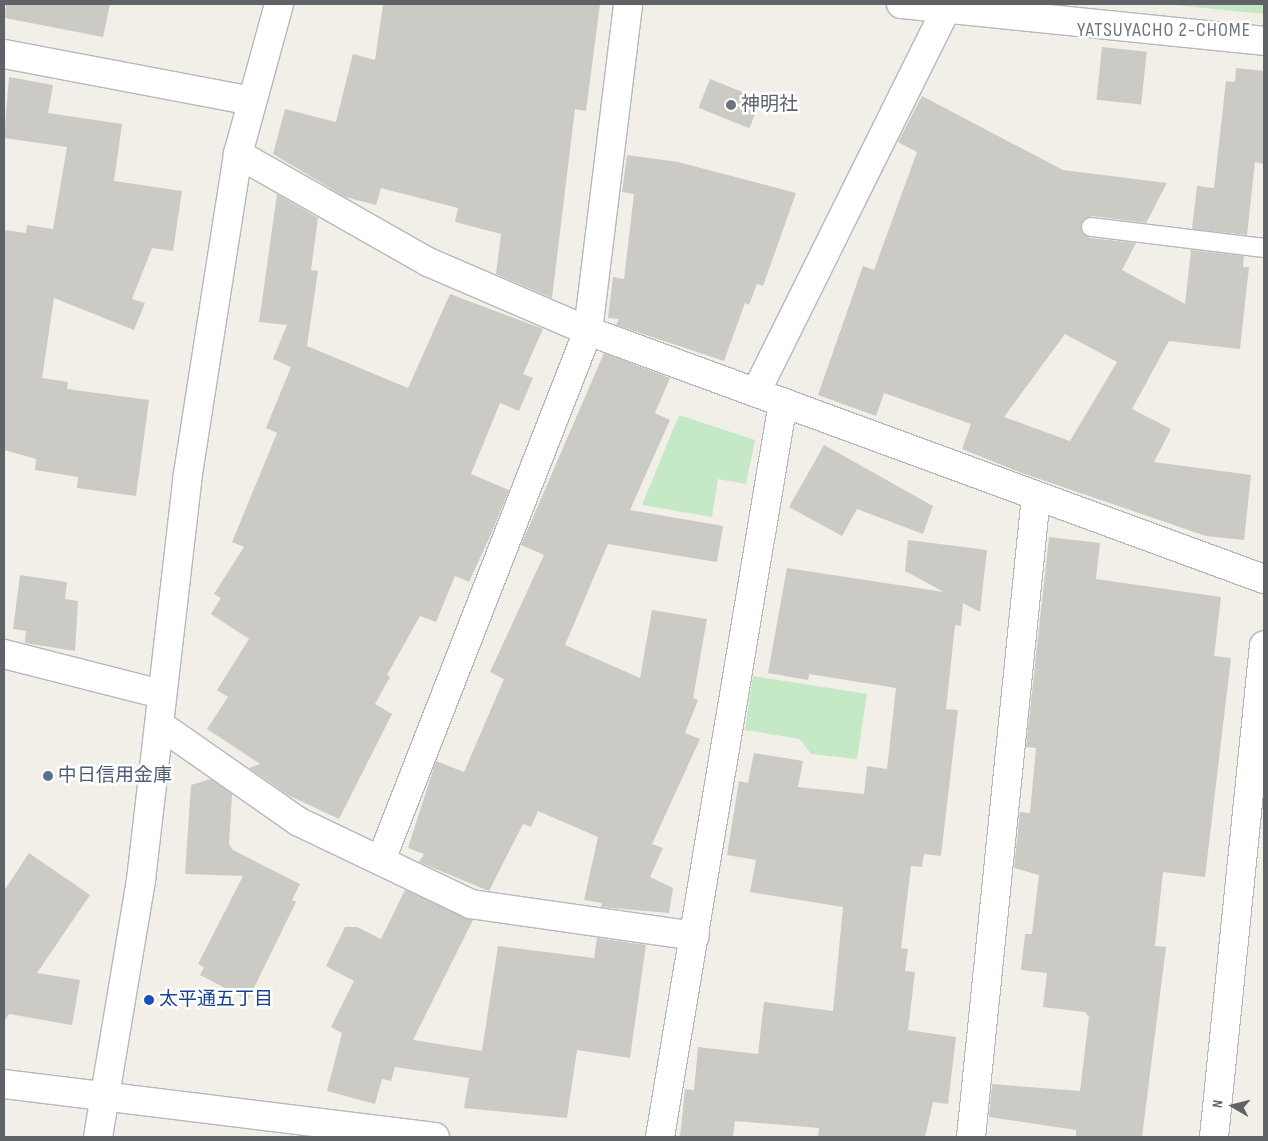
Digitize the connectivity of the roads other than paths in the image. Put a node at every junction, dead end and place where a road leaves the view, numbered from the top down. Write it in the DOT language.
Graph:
graph roads {
  1 [pos="279,4"];
  2 [pos="628,4"];
  3 [pos="901,4"];
  4 [pos="947,8"];
  5 [pos="1264,41"];
  6 [pos="4,54"];
  7 [pos="252,101"];
  8 [pos="238,154"];
  9 [pos="1091,228"];
  10 [pos="1264,248"];
  11 [pos="588,331"];
  12 [pos="756,392"];
  13 [pos="783,402"];
  14 [pos="1036,496"];
  15 [pos="1264,579"];
  16 [pos="1264,646"];
  17 [pos="4,654"];
  18 [pos="161,694"];
  19 [pos="160,725"];
  20 [pos="381,860"];
  21 [pos="695,936"];
  22 [pos="4,1084"];
  23 [pos="104,1096"];
  24 [pos="98,1137"];
  25 [pos="436,1137"];
  26 [pos="660,1137"];
  27 [pos="971,1137"];
  28 [pos="1214,1137"];
  1 -- 7 [label="street"];
  2 -- 11 [label="street"];
  3 -- 4 [label="street"];
  4 -- 5 [label="street"];
  4 -- 12 [label="street"];
  6 -- 7 [label="street"];
  7 -- 8 [label="street"];
  8 -- 11 [label="street"];
  8 -- 18 [label="street"];
  9 -- 10 [label="lane"];
  11 -- 12 [label="street"];
  11 -- 20 [label="street"];
  12 -- 13 [label="street"];
  13 -- 14 [label="street"];
  13 -- 21 [label="street"];
  14 -- 15 [label="street"];
  14 -- 27 [label="street"];
  16 -- 28 [label="street"];
  17 -- 18 [label="street"];
  18 -- 19 [label="street"];
  19 -- 20 [label="street"];
  19 -- 23 [label="street"];
  20 -- 21 [label="street"];
  21 -- 26 [label="street"];
  22 -- 23 [label="street"];
  23 -- 24 [label="street"];
  23 -- 25 [label="street"];
}
